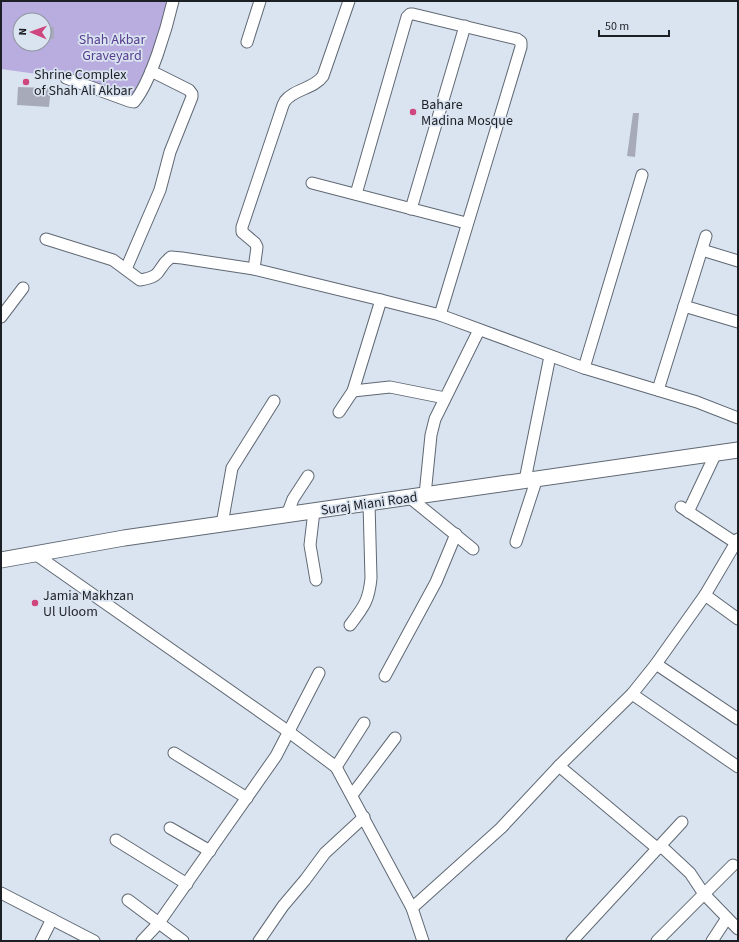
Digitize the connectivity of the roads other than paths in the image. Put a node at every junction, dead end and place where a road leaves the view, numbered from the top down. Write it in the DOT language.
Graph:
graph roads {
  1 [pos="173,1"];
  2 [pos="260,1"];
  3 [pos="349,1"];
  4 [pos="465,26"];
  5 [pos="247,42"];
  6 [pos="151,71"];
  7 [pos="66,78"];
  8 [pos="642,176"];
  9 [pos="312,184"];
  10 [pos="356,194"];
  11 [pos="411,209"];
  12 [pos="466,223"];
  13 [pos="706,236"];
  14 [pos="46,239"];
  15 [pos="702,250"];
  16 [pos="738,260"];
  17 [pos="126,269"];
  18 [pos="254,269"];
  19 [pos="23,288"];
  20 [pos="382,300"];
  21 [pos="684,306"];
  22 [pos="440,316"];
  23 [pos="1,317"];
  24 [pos="738,322"];
  25 [pos="479,330"];
  26 [pos="550,356"];
  27 [pos="584,368"];
  28 [pos="658,390"];
  29 [pos="353,391"];
  30 [pos="446,398"];
  31 [pos="274,401"];
  32 [pos="340,412"];
  33 [pos="738,418"];
  34 [pos="738,450"];
  35 [pos="716,453"];
  36 [pos="308,476"];
  37 [pos="531,479"];
  38 [pos="425,495"];
  39 [pos="409,497"];
  40 [pos="369,503"];
  41 [pos="314,511"];
  42 [pos="287,515"];
  43 [pos="222,524"];
  44 [pos="456,534"];
  45 [pos="737,541"];
  46 [pos="516,542"];
  47 [pos="474,549"];
  48 [pos="34,554"];
  49 [pos="1,560"];
  50 [pos="316,580"];
  51 [pos="705,595"];
  52 [pos="738,619"];
  53 [pos="350,625"];
  54 [pos="656,664"];
  55 [pos="319,673"];
  56 [pos="385,676"];
  57 [pos="632,694"];
  58 [pos="738,719"];
  59 [pos="364,723"];
  60 [pos="289,732"];
  61 [pos="395,738"];
  62 [pos="174,753"];
  63 [pos="559,766"];
  64 [pos="336,767"];
  65 [pos="738,767"];
  66 [pos="352,795"];
  67 [pos="247,798"];
  68 [pos="364,817"];
  69 [pos="682,822"];
  70 [pos="170,828"];
  71 [pos="116,840"];
  72 [pos="659,847"];
  73 [pos="210,851"];
  74 [pos="733,864"];
  75 [pos="187,884"];
  76 [pos="1,892"];
  77 [pos="704,894"];
  78 [pos="128,900"];
  79 [pos="412,908"];
  80 [pos="727,918"];
  81 [pos="52,919"];
  82 [pos="158,924"];
  83 [pos="738,929"];
  84 [pos="40,941"];
  85 [pos="94,941"];
  86 [pos="142,941"];
  87 [pos="183,941"];
  88 [pos="259,941"];
  89 [pos="423,941"];
  90 [pos="572,941"];
  91 [pos="657,941"];
  92 [pos="712,941"];
  1 -- 6 [label="street"];
  2 -- 5 [label="street"];
  3 -- 18 [label="street"];
  4 -- 10 [label="street"];
  4 -- 11 [label="street"];
  4 -- 12 [label="street"];
  6 -- 7 [label="street"];
  6 -- 17 [label="street"];
  8 -- 27 [label="street"];
  9 -- 10 [label="street"];
  10 -- 11 [label="street"];
  11 -- 12 [label="street"];
  12 -- 22 [label="street"];
  13 -- 15 [label="street"];
  14 -- 17 [label="street"];
  15 -- 16 [label="street"];
  15 -- 21 [label="street"];
  17 -- 18 [label="street"];
  18 -- 20 [label="street"];
  19 -- 23 [label="street"];
  20 -- 22 [label="street"];
  20 -- 29 [label="street"];
  21 -- 24 [label="street"];
  21 -- 28 [label="street"];
  22 -- 25 [label="street"];
  25 -- 26 [label="street"];
  25 -- 30 [label="street"];
  26 -- 27 [label="street"];
  26 -- 37 [label="street"];
  27 -- 28 [label="street"];
  28 -- 33 [label="street"];
  29 -- 30 [label="street"];
  29 -- 32 [label="street"];
  30 -- 38 [label="street"];
  31 -- 43 [label="street"];
  34 -- 35 [label="street, Suraj Miani Road"];
  35 -- 37 [label="street, Suraj Miani Road"];
  35 -- 45 [label="street"];
  36 -- 42 [label="street"];
  37 -- 38 [label="street, Suraj Miani Road"];
  37 -- 46 [label="street"];
  38 -- 39 [label="street, Suraj Miani Road"];
  39 -- 40 [label="street, Suraj Miani Road"];
  39 -- 44 [label="street"];
  40 -- 41 [label="street, Suraj Miani Road"];
  40 -- 53 [label="street"];
  41 -- 42 [label="street, Suraj Miani Road"];
  41 -- 50 [label="street"];
  42 -- 43 [label="street, Suraj Miani Road"];
  43 -- 48 [label="street, Suraj Miani Road"];
  44 -- 47 [label="street"];
  44 -- 56 [label="street"];
  45 -- 51 [label="street"];
  48 -- 49 [label="street, Suraj Miani Road"];
  48 -- 60 [label="street"];
  51 -- 52 [label="street"];
  51 -- 54 [label="street"];
  54 -- 57 [label="street"];
  54 -- 58 [label="street"];
  55 -- 60 [label="street"];
  57 -- 63 [label="street"];
  57 -- 65 [label="street"];
  59 -- 64 [label="street"];
  60 -- 64 [label="street"];
  60 -- 67 [label="street"];
  61 -- 66 [label="street"];
  62 -- 67 [label="street"];
  63 -- 72 [label="street"];
  63 -- 79 [label="street"];
  64 -- 66 [label="street"];
  66 -- 68 [label="street"];
  67 -- 73 [label="street"];
  68 -- 79 [label="street"];
  68 -- 88 [label="street"];
  69 -- 72 [label="street"];
  70 -- 73 [label="street"];
  71 -- 75 [label="street"];
  72 -- 77 [label="street"];
  72 -- 90 [label="street"];
  73 -- 75 [label="street"];
  74 -- 77 [label="street"];
  75 -- 82 [label="street"];
  76 -- 81 [label="street"];
  77 -- 80 [label="street"];
  77 -- 91 [label="street"];
  78 -- 82 [label="street"];
  79 -- 89 [label="street"];
  80 -- 83 [label="street"];
  80 -- 92 [label="street"];
  81 -- 84 [label="street"];
  81 -- 85 [label="street"];
  82 -- 86 [label="street"];
  82 -- 87 [label="street"];
}
